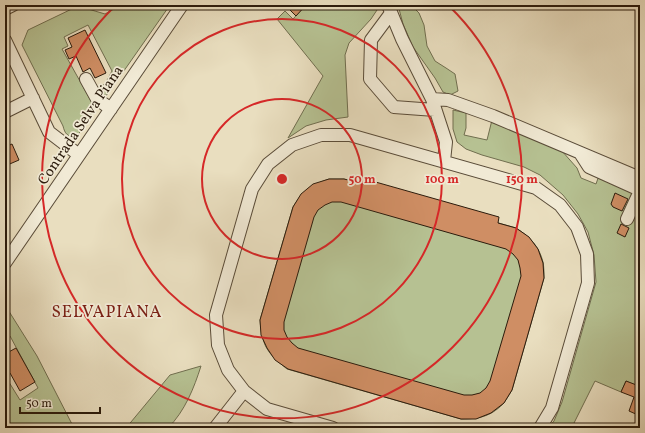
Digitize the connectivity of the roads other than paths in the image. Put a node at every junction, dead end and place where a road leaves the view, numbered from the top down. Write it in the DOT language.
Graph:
graph roads {
  1 [pos="13,5"];
  2 [pos="182,5"];
  3 [pos="5,9"];
  4 [pos="389,9"];
  5 [pos="5,40"];
  6 [pos="86,79"];
  7 [pos="33,98"];
  8 [pos="434,105"];
  9 [pos="110,109"];
  10 [pos="5,112"];
  11 [pos="580,153"];
  12 [pos="79,155"];
  13 [pos="444,161"];
  14 [pos="640,178"];
  15 [pos="640,190"];
  16 [pos="627,219"];
  17 [pos="5,263"];
  18 [pos="244,391"];
  19 [pos="215,428"];
  20 [pos="333,428"];
  21 [pos="540,428"];
  1 -- 3 [label="street"];
  2 -- 9 [label="street, Contrada Selva Piana"];
  4 -- 8 [label="street"];
  4 -- 8 [label="street"];
  5 -- 7 [label="street"];
  6 -- 9 [label="street"];
  7 -- 10 [label="street"];
  7 -- 12 [label="street"];
  8 -- 11 [label="street"];
  8 -- 13 [label="street"];
  9 -- 12 [label="street, Contrada Selva Piana"];
  11 -- 14 [label="street"];
  11 -- 15 [label="street"];
  12 -- 17 [label="street, Contrada Selva Piana"];
  13 -- 18 [label="street"];
  13 -- 21 [label="street"];
  15 -- 16 [label="street"];
  18 -- 19 [label="street"];
  18 -- 20 [label="street"];
}
